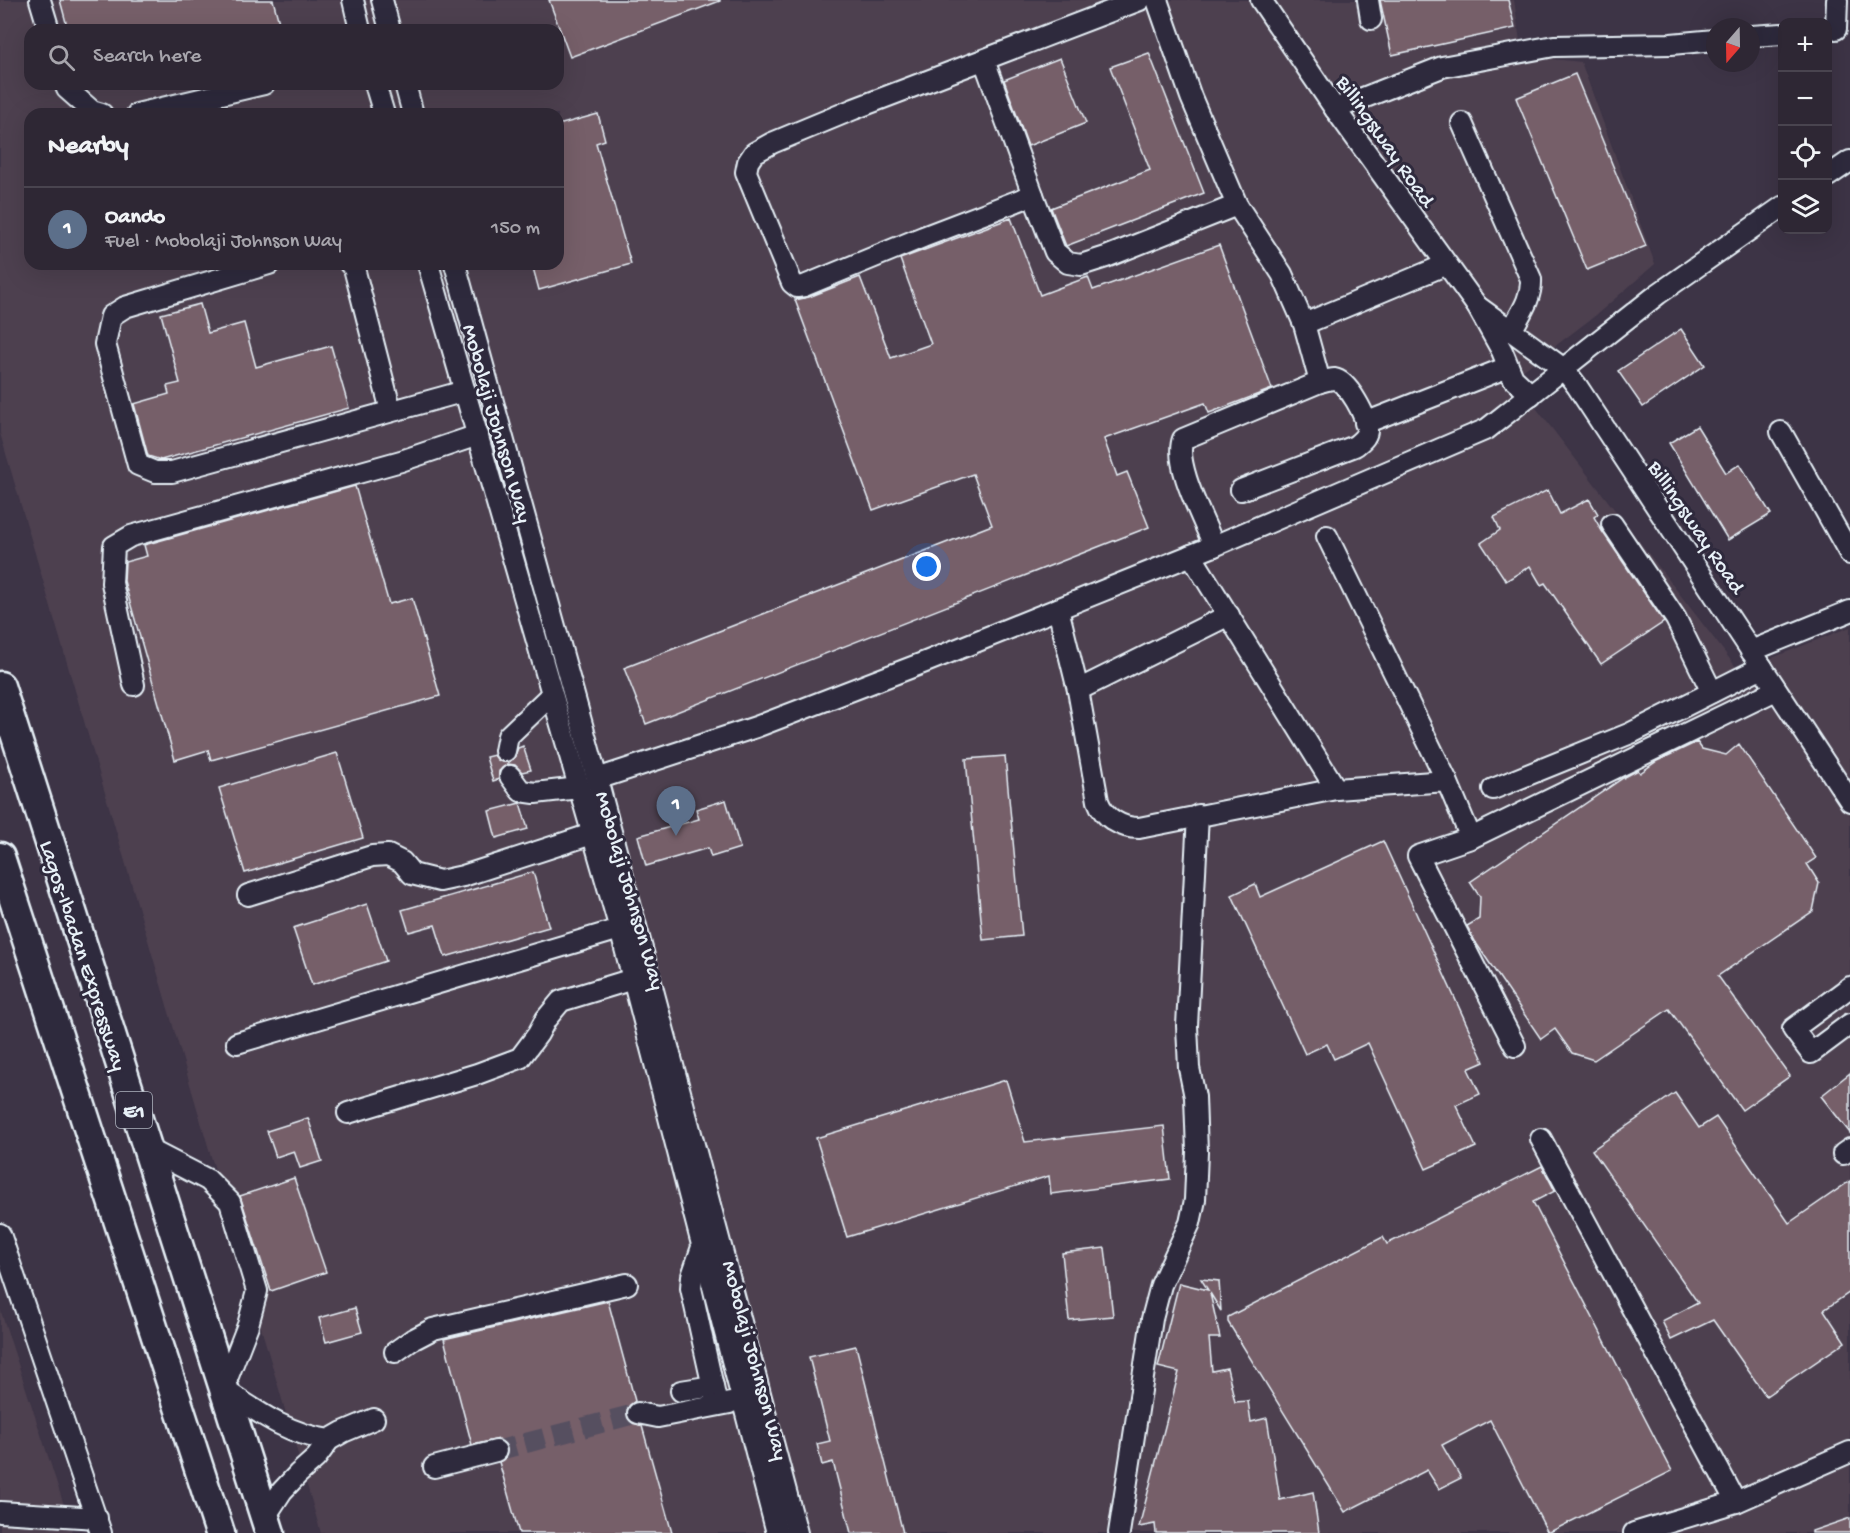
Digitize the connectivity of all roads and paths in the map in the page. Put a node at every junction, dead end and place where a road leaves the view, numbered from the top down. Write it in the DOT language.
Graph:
graph roads {
  1 [pos="40,0"];
  2 [pos="353,0"];
  3 [pos="382,0"];
  4 [pos="1140,0"];
  5 [pos="1157,0"];
  6 [pos="1261,0"];
  7 [pos="1837,0"];
  8 [pos="47,24"];
  9 [pos="359,24"];
  10 [pos="388,24"];
  11 [pos="1838,28"];
  12 [pos="1778,34"];
  13 [pos="1760,35"];
  14 [pos="1706,41"];
  15 [pos="984,60"];
  16 [pos="68,90"];
  17 [pos="239,90"];
  18 [pos="377,90"];
  19 [pos="407,90"];
  20 [pos="89,108"];
  21 [pos="162,108"];
  22 [pos="382,108"];
  23 [pos="411,108"];
  24 [pos="1335,109"];
  25 [pos="1462,123"];
  26 [pos="1033,195"];
  27 [pos="1237,205"];
  28 [pos="1778,210"];
  29 [pos="1445,265"];
  30 [pos="249,270"];
  31 [pos="355,270"];
  32 [pos="430,270"];
  33 [pos="457,270"];
  34 [pos="1477,306"];
  35 [pos="1304,324"];
  36 [pos="1511,331"];
  37 [pos="1509,367"];
  38 [pos="1564,369"];
  39 [pos="1320,382"];
  40 [pos="465,391"];
  41 [pos="1531,395"];
  42 [pos="391,411"];
  43 [pos="1365,423"];
  44 [pos="1781,432"];
  45 [pos="478,435"];
  46 [pos="1241,490"];
  47 [pos="1612,524"];
  48 [pos="1326,536"];
  49 [pos="1214,546"];
  50 [pos="1850,554"];
  51 [pos="1191,555"];
  52 [pos="1058,609"];
  53 [pos="1850,611"];
  54 [pos="1229,615"];
  55 [pos="1756,659"];
  56 [pos="134,685"];
  57 [pos="0,686"];
  58 [pos="1078,690"];
  59 [pos="1776,690"];
  60 [pos="1712,692"];
  61 [pos="552,694"];
  62 [pos="505,751"];
  63 [pos="510,776"];
  64 [pos="597,780"];
  65 [pos="1447,781"];
  66 [pos="579,788"];
  67 [pos="1336,789"];
  68 [pos="1493,789"];
  69 [pos="1850,801"];
  70 [pos="1198,815"];
  71 [pos="592,834"];
  72 [pos="1471,838"];
  73 [pos="0,857"];
  74 [pos="249,895"];
  75 [pos="620,929"];
  76 [pos="633,979"];
  77 [pos="1850,987"];
  78 [pos="1850,1024"];
  79 [pos="237,1043"];
  80 [pos="1515,1046"];
  81 [pos="348,1113"];
  82 [pos="1541,1139"];
  83 [pos="146,1148"];
  84 [pos="0,1234"];
  85 [pos="702,1247"];
  86 [pos="627,1284"];
  87 [pos="395,1352"];
  88 [pos="713,1386"];
  89 [pos="224,1389"];
  90 [pos="681,1392"];
  91 [pos="742,1401"];
  92 [pos="717,1405"];
  93 [pos="638,1413"];
  94 [pos="374,1419"];
  95 [pos="329,1440"];
  96 [pos="496,1451"];
  97 [pos="1850,1452"];
  98 [pos="434,1467"];
  99 [pos="1737,1502"];
  100 [pos="0,1512"];
  101 [pos="268,1525"];
  102 [pos="99,1526"];
  103 [pos="220,1533"];
  104 [pos="777,1533"];
  105 [pos="797,1533"];
  106 [pos="1119,1533"];
  107 [pos="1634,1533"];
  1 -- 8 [label="street"];
  2 -- 9 [label="street"];
  3 -- 10 [label="street"];
  4 -- 15 [label="street"];
  5 -- 27 [label="street"];
  6 -- 24 [label="street, Billingsway Road"];
  7 -- 11 [label="street"];
  12 -- 13 [label="street"];
  14 -- 24 [label="street"];
  15 -- 26 [label="street"];
  15 -- 26 [label="street"];
  16 -- 20 [label="street"];
  17 -- 21 [label="street"];
  18 -- 22 [label="street"];
  19 -- 23 [label="street"];
  24 -- 29 [label="street, Billingsway Road"];
  25 -- 36 [label="street"];
  26 -- 27 [label="street"];
  27 -- 35 [label="street"];
  28 -- 38 [label="street"];
  29 -- 34 [label="street, Billingsway Road"];
  29 -- 35 [label="street"];
  30 -- 42 [label="street"];
  31 -- 42 [label="street"];
  32 -- 40 [label="street, Mobolaji Johnson Way"];
  33 -- 64 [label="street, Mobolaji Johnson Way"];
  34 -- 36 [label="street, Billingsway Road"];
  34 -- 37 [label="street, Billingsway Road"];
  35 -- 39 [label="street"];
  36 -- 38 [label="street, Billingsway Road"];
  37 -- 41 [label="street, Billingsway Road"];
  37 -- 43 [label="street"];
  38 -- 41 [label="street"];
  38 -- 55 [label="street, Billingsway Road"];
  39 -- 43 [label="street"];
  39 -- 49 [label="street"];
  40 -- 42 [label="street"];
  40 -- 45 [label="street, Mobolaji Johnson Way"];
  41 -- 49 [label="street"];
  43 -- 46 [label="street"];
  44 -- 50 [label="street"];
  45 -- 56 [label="street"];
  45 -- 61 [label="street, Mobolaji Johnson Way"];
  47 -- 60 [label="street"];
  48 -- 65 [label="street"];
  49 -- 51 [label="street"];
  51 -- 52 [label="street"];
  51 -- 54 [label="street"];
  52 -- 58 [label="street"];
  52 -- 64 [label="street"];
  53 -- 55 [label="street"];
  54 -- 58 [label="street"];
  54 -- 67 [label="street"];
  55 -- 59 [label="street, Billingsway Road"];
  55 -- 60 [label="street"];
  57 -- 83 [label="highway, Lagos-Ibadan Expressway / E1"];
  58 -- 70 [label="street"];
  59 -- 69 [label="street, Billingsway Road"];
  59 -- 72 [label="street"];
  60 -- 68 [label="street"];
  61 -- 62 [label="street"];
  61 -- 66 [label="street, Mobolaji Johnson Way"];
  63 -- 66 [label="street"];
  64 -- 105 [label="street, Mobolaji Johnson Way"];
  65 -- 67 [label="street"];
  65 -- 72 [label="street"];
  66 -- 71 [label="street, Mobolaji Johnson Way"];
  67 -- 70 [label="street"];
  70 -- 106 [label="street"];
  71 -- 74 [label="street"];
  71 -- 75 [label="street, Mobolaji Johnson Way"];
  72 -- 80 [label="street"];
  73 -- 103 [label="highway, E1"];
  75 -- 76 [label="street, Mobolaji Johnson Way"];
  75 -- 79 [label="street"];
  76 -- 81 [label="street"];
  76 -- 85 [label="street, Mobolaji Johnson Way"];
  77 -- 78 [label="street"];
  82 -- 99 [label="street"];
  83 -- 89 [label="highway, Lagos-Ibadan Expressway / E1"];
  83 -- 89 [label="street"];
  84 -- 102 [label="street"];
  85 -- 88 [label="street"];
  85 -- 91 [label="street, Mobolaji Johnson Way"];
  86 -- 87 [label="street"];
  88 -- 90 [label="street"];
  88 -- 92 [label="street"];
  89 -- 95 [label="street"];
  89 -- 101 [label="highway, Lagos-Ibadan Expressway / E1"];
  91 -- 92 [label="street"];
  91 -- 104 [label="street, Mobolaji Johnson Way"];
  92 -- 93 [label="street"];
  94 -- 95 [label="street"];
  95 -- 101 [label="street"];
  96 -- 98 [label="street"];
  97 -- 99 [label="street"];
  99 -- 107 [label="street"];
  100 -- 102 [label="street"];
}
